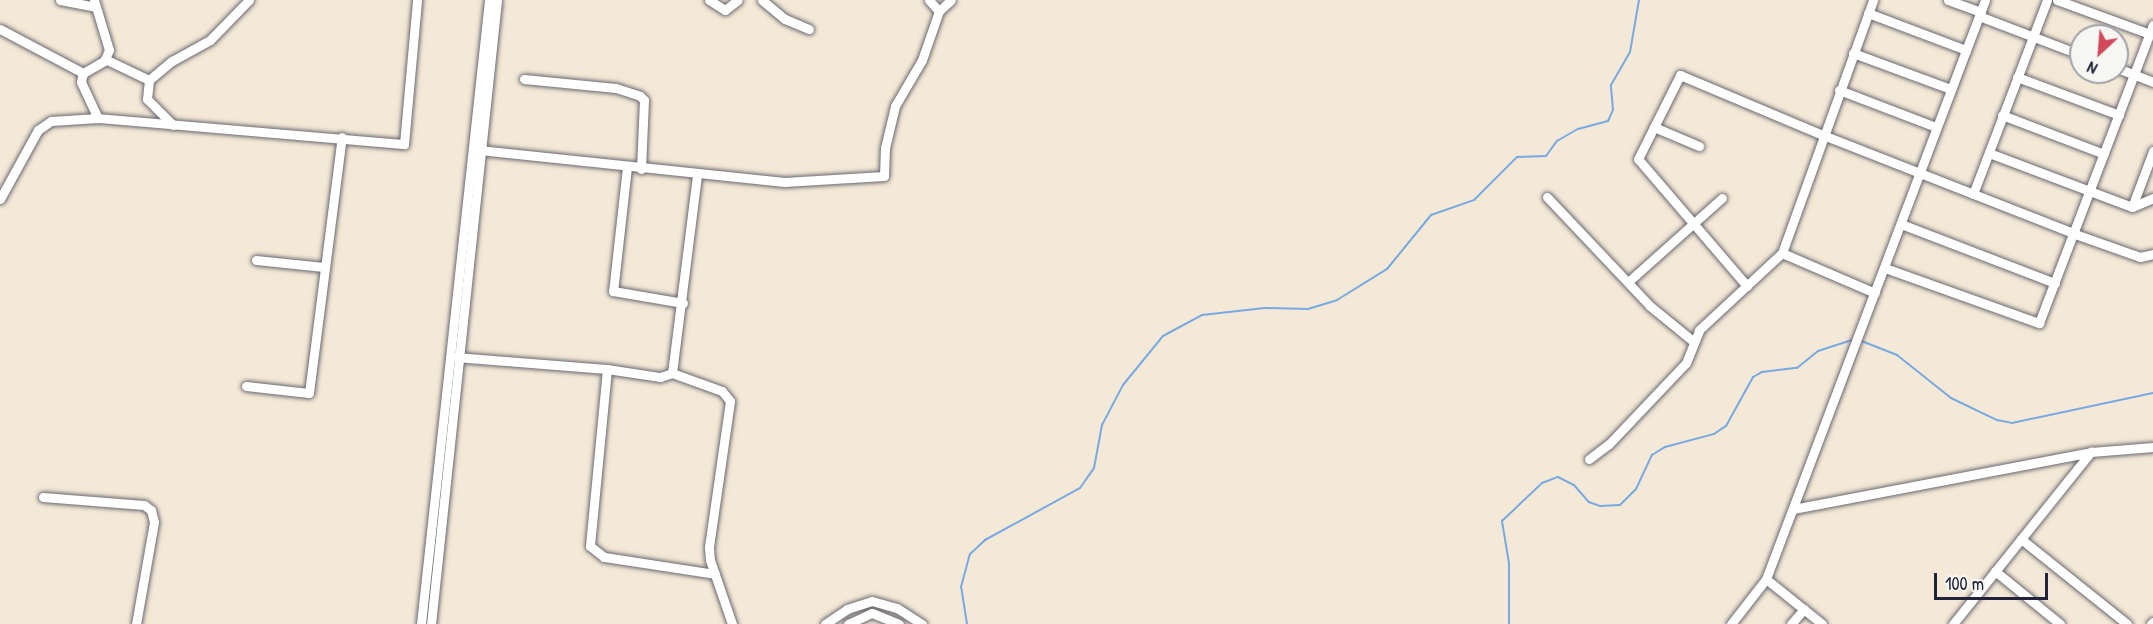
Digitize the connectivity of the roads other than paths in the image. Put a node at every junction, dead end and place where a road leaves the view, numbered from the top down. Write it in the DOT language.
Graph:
graph roads {
  1 [pos="60,0"];
  2 [pos="248,0"];
  3 [pos="417,0"];
  4 [pos="489,0"];
  5 [pos="497,0"];
  6 [pos="709,0"];
  7 [pos="738,0"];
  8 [pos="762,0"];
  9 [pos="929,0"];
  10 [pos="951,0"];
  11 [pos="1873,0"];
  12 [pos="1948,0"];
  13 [pos="1985,0"];
  14 [pos="2047,0"];
  15 [pos="2057,0"];
  16 [pos="95,4"];
  17 [pos="939,11"];
  18 [pos="1868,13"];
  19 [pos="1980,14"];
  20 [pos="490,26"];
  21 [pos="0,29"];
  22 [pos="809,29"];
  23 [pos="2151,30"];
  24 [pos="2033,36"];
  25 [pos="1966,50"];
  26 [pos="2069,50"];
  27 [pos="1853,53"];
  28 [pos="105,59"];
  29 [pos="83,73"];
  30 [pos="2129,73"];
  31 [pos="2134,75"];
  32 [pos="2017,77"];
  33 [pos="524,79"];
  34 [pos="149,80"];
  35 [pos="485,81"];
  36 [pos="2153,82"];
  37 [pos="1951,89"];
  38 [pos="1839,90"];
  39 [pos="2119,114"];
  40 [pos="2002,115"];
  41 [pos="98,118"];
  42 [pos="172,125"];
  43 [pos="1654,127"];
  44 [pos="1936,127"];
  45 [pos="1823,135"];
  46 [pos="342,137"];
  47 [pos="1699,146"];
  48 [pos="474,150"];
  49 [pos="484,151"];
  50 [pos="2153,151"];
  51 [pos="1989,153"];
  52 [pos="2104,154"];
  53 [pos="627,167"];
  54 [pos="641,169"];
  55 [pos="1919,172"];
  56 [pos="697,174"];
  57 [pos="2090,191"];
  58 [pos="1973,194"];
  59 [pos="1547,197"];
  60 [pos="1722,198"];
  61 [pos="2153,198"];
  62 [pos="0,199"];
  63 [pos="2132,207"];
  64 [pos="1693,224"];
  65 [pos="1901,224"];
  66 [pos="2075,234"];
  67 [pos="1782,253"];
  68 [pos="2153,254"];
  69 [pos="256,260"];
  70 [pos="324,267"];
  71 [pos="1885,267"];
  72 [pos="462,282"];
  73 [pos="1628,282"];
  74 [pos="2055,283"];
  75 [pos="1748,286"];
  76 [pos="1875,293"];
  77 [pos="683,303"];
  78 [pos="1694,342"];
  79 [pos="448,356"];
  80 [pos="460,357"];
  81 [pos="606,369"];
  82 [pos="672,373"];
  83 [pos="246,386"];
  84 [pos="2153,447"];
  85 [pos="2091,452"];
  86 [pos="1589,459"];
  87 [pos="441,481"];
  88 [pos="43,497"];
  89 [pos="1792,509"];
  90 [pos="2021,539"];
  91 [pos="428,558"];
  92 [pos="439,560"];
  93 [pos="1995,571"];
  94 [pos="714,573"];
  95 [pos="1766,579"];
  96 [pos="1804,609"];
  97 [pos="427,613"];
  98 [pos="136,624"];
  99 [pos="421,624"];
  100 [pos="431,624"];
  101 [pos="732,624"];
  102 [pos="825,624"];
  103 [pos="848,624"];
  104 [pos="899,624"];
  105 [pos="922,624"];
  106 [pos="1731,624"];
  107 [pos="1791,624"];
  108 [pos="1822,624"];
  109 [pos="1953,624"];
  110 [pos="2060,624"];
  111 [pos="2127,624"];
  1 -- 16 [label="street"];
  2 -- 34 [label="street"];
  3 -- 46 [label="street"];
  4 -- 20 [label="street"];
  5 -- 20 [label="street"];
  6 -- 7 [label="street"];
  8 -- 22 [label="street"];
  9 -- 17 [label="street"];
  10 -- 17 [label="street"];
  11 -- 18 [label="street"];
  12 -- 19 [label="street"];
  13 -- 19 [label="street"];
  14 -- 24 [label="street"];
  15 -- 23 [label="street"];
  16 -- 28 [label="street"];
  17 -- 56 [label="street"];
  18 -- 25 [label="street"];
  18 -- 27 [label="street"];
  19 -- 24 [label="street"];
  19 -- 25 [label="street"];
  20 -- 35 [label="street"];
  21 -- 29 [label="street"];
  23 -- 31 [label="street"];
  24 -- 26 [label="street"];
  24 -- 32 [label="street"];
  25 -- 37 [label="street"];
  27 -- 37 [label="street"];
  27 -- 38 [label="street"];
  28 -- 29 [label="street"];
  28 -- 34 [label="street"];
  29 -- 41 [label="street"];
  30 -- 31 [label="street"];
  31 -- 36 [label="street"];
  31 -- 39 [label="street"];
  32 -- 39 [label="street"];
  32 -- 40 [label="street"];
  33 -- 54 [label="street"];
  34 -- 42 [label="street"];
  35 -- 48 [label="street"];
  35 -- 49 [label="street"];
  37 -- 44 [label="street"];
  38 -- 44 [label="street"];
  38 -- 45 [label="street"];
  39 -- 52 [label="street"];
  40 -- 51 [label="street"];
  40 -- 52 [label="street"];
  41 -- 42 [label="street"];
  41 -- 62 [label="street"];
  42 -- 46 [label="street"];
  43 -- 45 [label="street"];
  43 -- 47 [label="street"];
  43 -- 64 [label="street"];
  44 -- 55 [label="street"];
  45 -- 55 [label="street"];
  45 -- 67 [label="street"];
  46 -- 70 [label="street"];
  48 -- 49 [label="street"];
  48 -- 72 [label="street"];
  49 -- 53 [label="street"];
  49 -- 72 [label="street"];
  50 -- 63 [label="street"];
  51 -- 57 [label="street"];
  51 -- 58 [label="street"];
  52 -- 57 [label="street"];
  53 -- 54 [label="street"];
  53 -- 77 [label="street"];
  54 -- 56 [label="street"];
  55 -- 58 [label="street"];
  55 -- 65 [label="street"];
  56 -- 77 [label="street"];
  57 -- 63 [label="street"];
  57 -- 66 [label="street"];
  58 -- 66 [label="street"];
  59 -- 73 [label="street"];
  60 -- 64 [label="street"];
  61 -- 63 [label="street"];
  64 -- 73 [label="street"];
  64 -- 75 [label="street"];
  65 -- 71 [label="street"];
  65 -- 74 [label="street"];
  66 -- 68 [label="street"];
  66 -- 74 [label="street"];
  67 -- 75 [label="street"];
  67 -- 76 [label="street"];
  69 -- 70 [label="street"];
  70 -- 83 [label="street"];
  71 -- 74 [label="street"];
  71 -- 76 [label="street"];
  72 -- 79 [label="street"];
  72 -- 80 [label="street"];
  73 -- 78 [label="street"];
  75 -- 78 [label="street"];
  76 -- 89 [label="street"];
  77 -- 82 [label="street"];
  78 -- 86 [label="street"];
  79 -- 80 [label="street"];
  79 -- 87 [label="street"];
  80 -- 81 [label="street"];
  80 -- 87 [label="street"];
  81 -- 82 [label="street"];
  81 -- 94 [label="street"];
  82 -- 94 [label="street"];
  84 -- 85 [label="street"];
  85 -- 89 [label="street"];
  85 -- 90 [label="street"];
  87 -- 91 [label="street"];
  87 -- 92 [label="street"];
  88 -- 98 [label="street"];
  89 -- 95 [label="street"];
  90 -- 93 [label="street"];
  90 -- 111 [label="street"];
  91 -- 92 [label="street"];
  91 -- 97 [label="street"];
  92 -- 97 [label="street"];
  93 -- 109 [label="street"];
  93 -- 110 [label="street"];
  94 -- 101 [label="street"];
  95 -- 96 [label="street"];
  95 -- 106 [label="street"];
  96 -- 107 [label="street"];
  96 -- 108 [label="street"];
  97 -- 99 [label="street"];
  97 -- 100 [label="street"];
  102 -- 105 [label="street"];
  103 -- 104 [label="street"];
}
